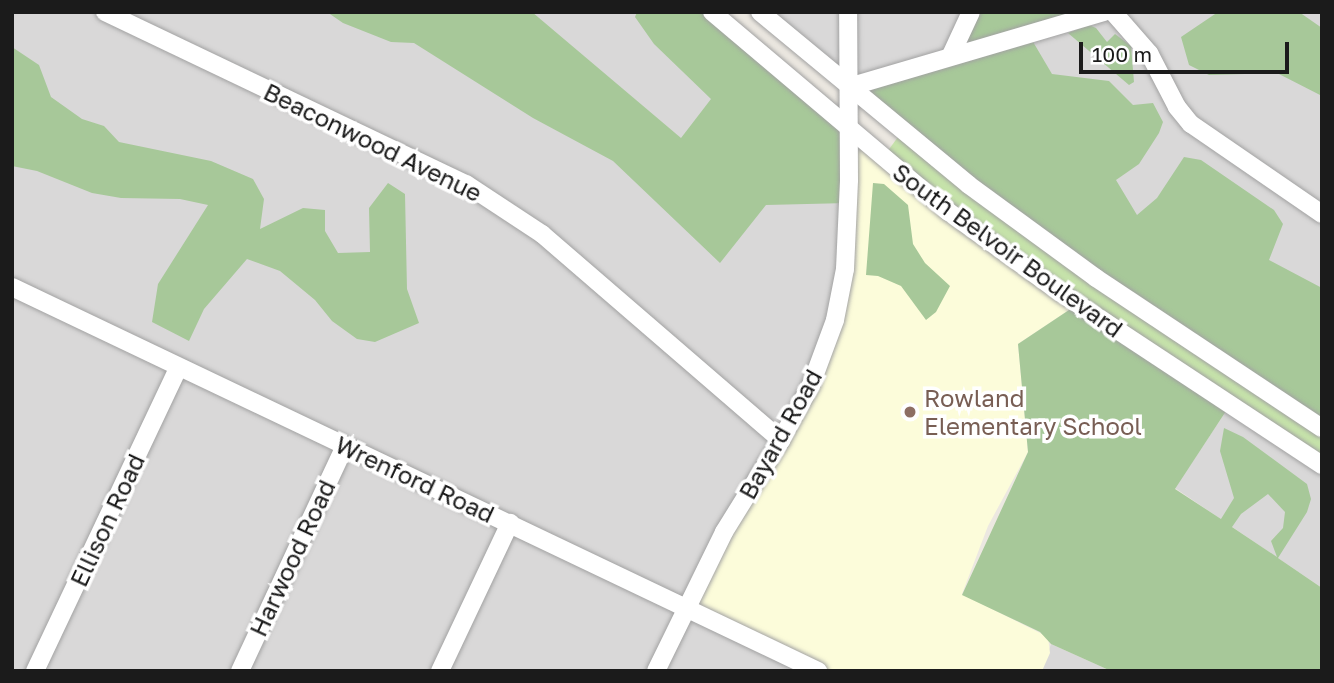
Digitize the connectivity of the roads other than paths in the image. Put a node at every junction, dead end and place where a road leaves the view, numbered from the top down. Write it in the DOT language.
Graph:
graph roads {
  1 [pos="105,12"];
  2 [pos="712,12"];
  3 [pos="760,12"];
  4 [pos="848,12"];
  5 [pos="971,12"];
  6 [pos="1104,12"];
  7 [pos="1113,12"];
  8 [pos="951,55"];
  9 [pos="849,87"];
  10 [pos="848,127"];
  11 [pos="1322,214"];
  12 [pos="12,287"];
  13 [pos="178,368"];
  14 [pos="1322,428"];
  15 [pos="781,440"];
  16 [pos="345,446"];
  17 [pos="1322,465"];
  18 [pos="510,523"];
  19 [pos="685,609"];
  20 [pos="35,671"];
  21 [pos="240,671"];
  22 [pos="440,671"];
  23 [pos="656,671"];
  24 [pos="818,671"];
  1 -- 15 [label="street, Beaconwood Avenue"];
  2 -- 10 [label="street, South Belvoir Boulevard"];
  3 -- 9 [label="street, South Belvoir Boulevard"];
  4 -- 9 [label="street, Bayard Road"];
  5 -- 8 [label="street"];
  6 -- 8 [label="street"];
  7 -- 11 [label="street"];
  8 -- 9 [label="street"];
  9 -- 10 [label="street, Bayard Road"];
  9 -- 14 [label="street, South Belvoir Boulevard"];
  10 -- 15 [label="street, Bayard Road"];
  10 -- 17 [label="street, South Belvoir Boulevard"];
  12 -- 13 [label="street, Wrenford Road"];
  13 -- 16 [label="street, Wrenford Road"];
  13 -- 20 [label="street, Ellison Road"];
  15 -- 19 [label="street, Bayard Road"];
  16 -- 18 [label="street, Wrenford Road"];
  16 -- 21 [label="street, Harwood Road"];
  18 -- 19 [label="street, Wrenford Road"];
  18 -- 22 [label="street"];
  19 -- 23 [label="street, Bayard Road"];
  19 -- 24 [label="street, Wrenford Road"];
}
